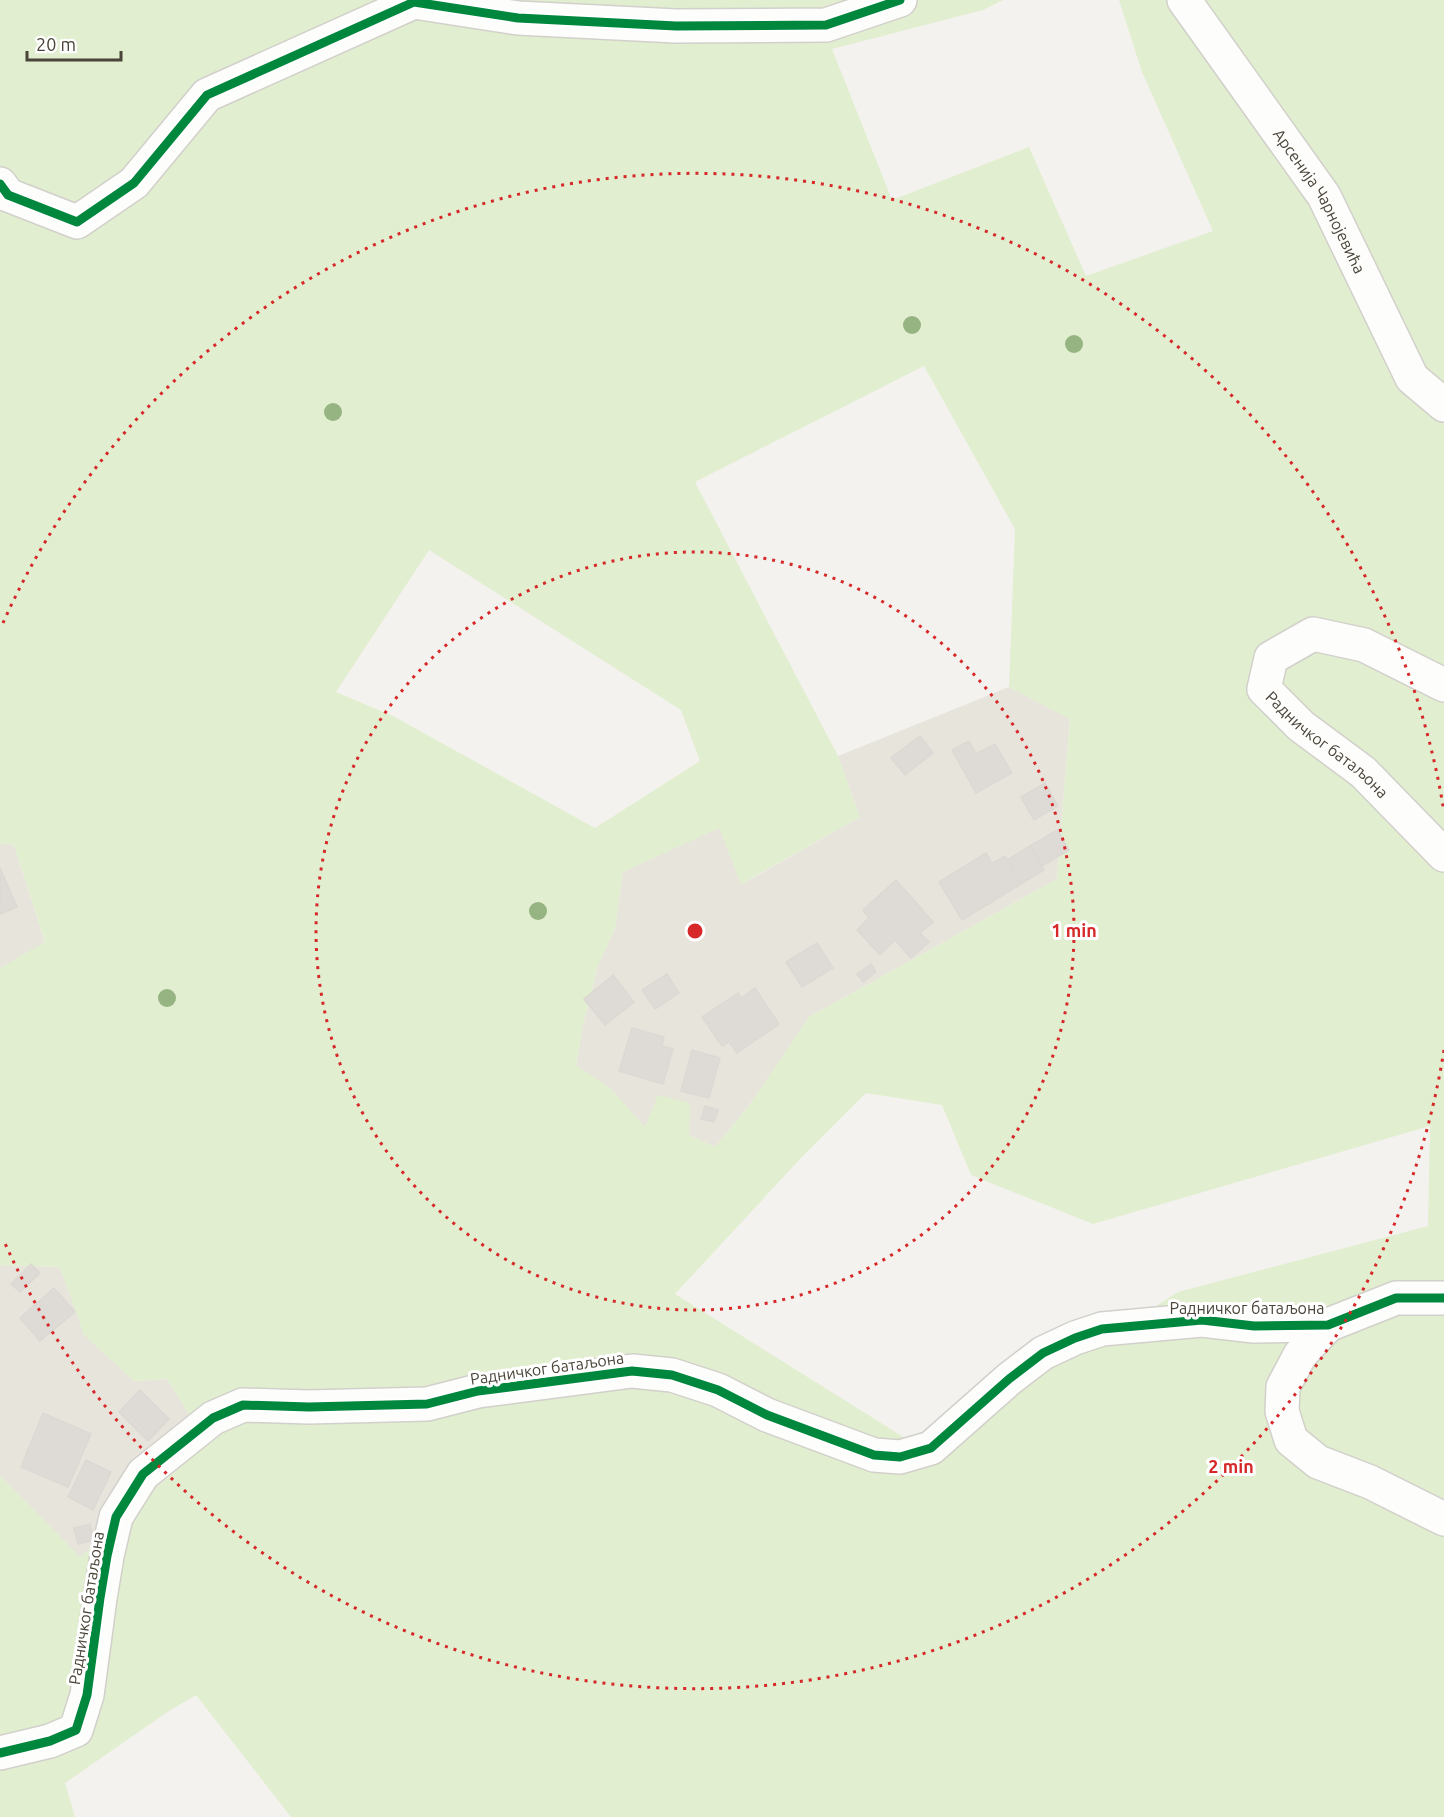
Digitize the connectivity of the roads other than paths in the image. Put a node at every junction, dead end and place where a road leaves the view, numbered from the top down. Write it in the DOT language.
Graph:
graph roads {
  1 [pos="900,0"];
  2 [pos="1184,0"];
  3 [pos="0,184"];
  4 [pos="1444,405"];
  5 [pos="1444,685"];
  6 [pos="1444,855"];
  7 [pos="1444,1298"];
  8 [pos="1328,1325"];
  9 [pos="1444,1519"];
  10 [pos="0,1754"];
  1 -- 3 [label="street"];
  2 -- 4 [label="street, Арсенија Чарнојевића"];
  5 -- 6 [label="street, Радничког батаљона"];
  7 -- 8 [label="street, Радничког батаљона"];
  8 -- 9 [label="street"];
  8 -- 10 [label="street, Радничког батаљона"];
}
